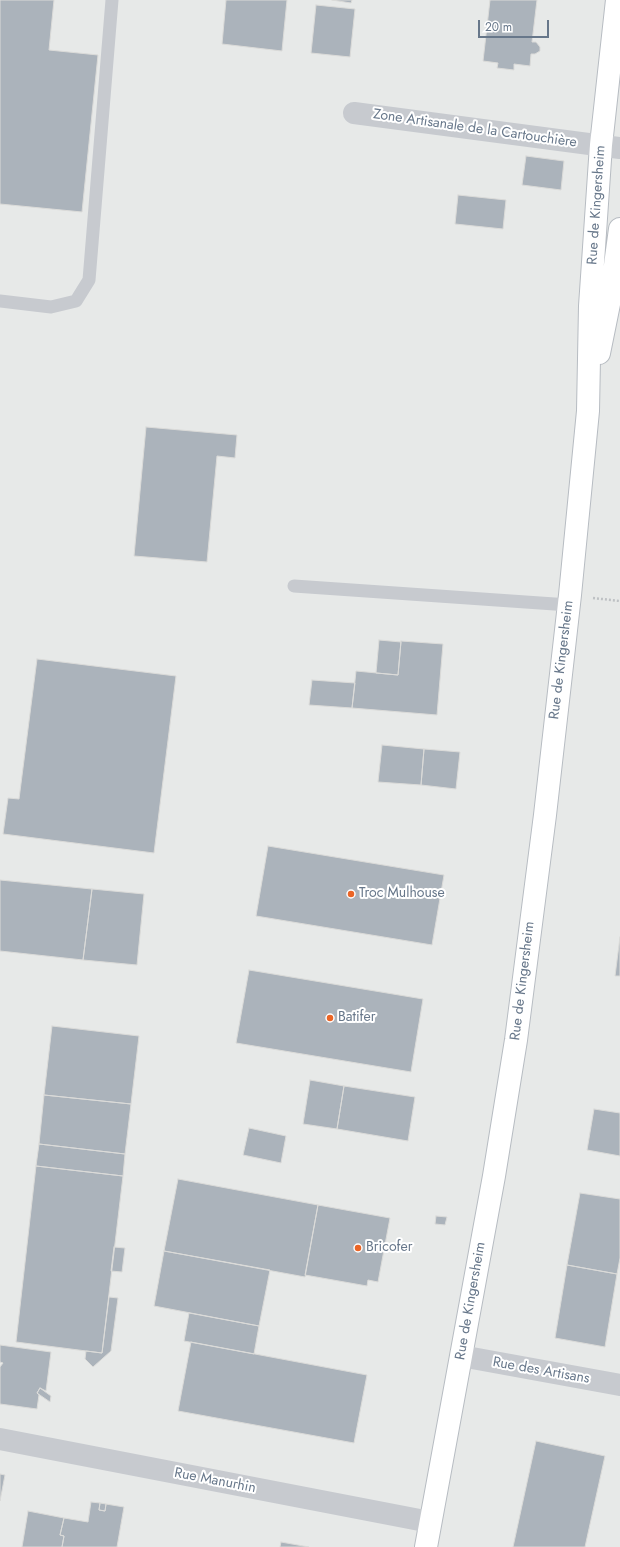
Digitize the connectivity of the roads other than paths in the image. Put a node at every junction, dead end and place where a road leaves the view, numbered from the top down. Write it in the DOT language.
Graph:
graph roads {
  1 [pos="112,0"];
  2 [pos="617,0"];
  3 [pos="354,113"];
  4 [pos="610,146"];
  5 [pos="620,229"];
  6 [pos="0,301"];
  7 [pos="588,411"];
  8 [pos="294,586"];
  9 [pos="570,600"];
  10 [pos="461,1356"];
  11 [pos="620,1385"];
  12 [pos="0,1439"];
  13 [pos="430,1522"];
  14 [pos="426,1547"];
  1 -- 6 [label="lane"];
  2 -- 4 [label="main road, Rue de Kingersheim"];
  3 -- 4 [label="street, Zone Artisanale de la Cartouchière"];
  4 -- 7 [label="main road, Rue de Kingersheim"];
  5 -- 7 [label="main road, Rue de Kingersheim"];
  7 -- 9 [label="main road, Rue de Kingersheim"];
  8 -- 9 [label="lane"];
  9 -- 10 [label="main road, Rue de Kingersheim"];
  10 -- 11 [label="street, Rue des Artisans"];
  10 -- 13 [label="main road, Rue de Kingersheim"];
  12 -- 13 [label="street, Rue Manurhin"];
  13 -- 14 [label="main road, Rue de Kingersheim"];
}
